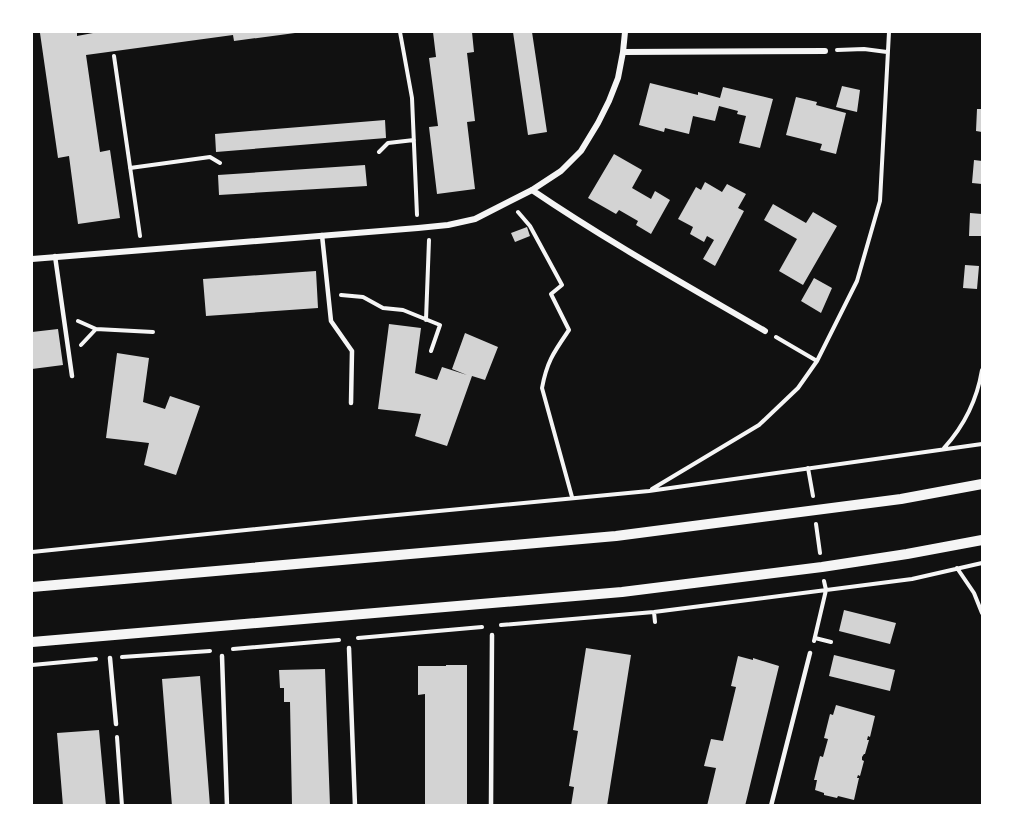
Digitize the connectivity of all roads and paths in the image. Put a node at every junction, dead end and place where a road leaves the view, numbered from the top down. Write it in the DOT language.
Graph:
graph roads {
  1 [pos="400,32"];
  2 [pos="625,32"];
  3 [pos="889,32"];
  4 [pos="825,51"];
  5 [pos="623,52"];
  6 [pos="887,52"];
  7 [pos="114,56"];
  8 [pos="414,140"];
  9 [pos="379,152"];
  10 [pos="220,163"];
  11 [pos="130,168"];
  12 [pos="532,190"];
  13 [pos="510,202"];
  14 [pos="430,227"];
  15 [pos="418,228"];
  16 [pos="322,235"];
  17 [pos="142,249"];
  18 [pos="55,256"];
  19 [pos="32,259"];
  20 [pos="328,294"];
  21 [pos="64,314"];
  22 [pos="426,320"];
  23 [pos="765,331"];
  24 [pos="153,332"];
  25 [pos="431,351"];
  26 [pos="817,362"];
  27 [pos="982,370"];
  28 [pos="72,376"];
  29 [pos="351,403"];
  30 [pos="982,444"];
  31 [pos="944,449"];
  32 [pos="808,468"];
  33 [pos="982,484"];
  34 [pos="649,491"];
  35 [pos="572,498"];
  36 [pos="815,510"];
  37 [pos="982,540"];
  38 [pos="32,552"];
  39 [pos="982,563"];
  40 [pos="822,567"];
  41 [pos="957,568"];
  42 [pos="32,587"];
  43 [pos="825,590"];
  44 [pos="654,612"];
  45 [pos="982,613"];
  46 [pos="655,622"];
  47 [pos="492,635"];
  48 [pos="814,638"];
  49 [pos="32,642"];
  50 [pos="831,642"];
  51 [pos="349,648"];
  52 [pos="222,650"];
  53 [pos="210,651"];
  54 [pos="810,653"];
  55 [pos="222,656"];
  56 [pos="110,658"];
  57 [pos="32,665"];
  58 [pos="116,724"];
  59 [pos="122,806"];
  60 [pos="227,806"];
  61 [pos="355,806"];
  62 [pos="491,806"];
  63 [pos="771,806"];
  1 -- 8 [label="path"];
  2 -- 5 [label="street"];
  3 -- 6 [label="path"];
  4 -- 5 [label="street"];
  4 -- 6 [label="path"];
  5 -- 12 [label="street"];
  6 -- 26 [label="path"];
  7 -- 11 [label="path"];
  8 -- 9 [label="path"];
  8 -- 15 [label="path"];
  10 -- 11 [label="path"];
  11 -- 17 [label="path"];
  12 -- 13 [label="street"];
  12 -- 23 [label="street"];
  13 -- 14 [label="street"];
  13 -- 35 [label="path"];
  14 -- 15 [label="street"];
  14 -- 22 [label="path"];
  15 -- 16 [label="street"];
  16 -- 17 [label="street"];
  16 -- 20 [label="lane"];
  17 -- 18 [label="street"];
  18 -- 19 [label="street"];
  18 -- 21 [label="lane"];
  20 -- 22 [label="path"];
  20 -- 29 [label="lane"];
  21 -- 24 [label="path"];
  21 -- 28 [label="lane"];
  22 -- 25 [label="path"];
  23 -- 26 [label="path"];
  26 -- 34 [label="path"];
  27 -- 31 [label="path"];
  30 -- 31 [label="path"];
  31 -- 32 [label="path"];
  32 -- 34 [label="path"];
  32 -- 36 [label="path"];
  33 -- 36 [label="street"];
  34 -- 35 [label="path"];
  35 -- 38 [label="path"];
  36 -- 40 [label="path"];
  36 -- 42 [label="street"];
  37 -- 40 [label="street"];
  39 -- 41 [label="path"];
  40 -- 43 [label="path"];
  40 -- 49 [label="street"];
  41 -- 43 [label="path"];
  41 -- 45 [label="path"];
  43 -- 44 [label="path"];
  43 -- 48 [label="path"];
  44 -- 46 [label="path"];
  44 -- 52 [label="path"];
  47 -- 62 [label="lane"];
  48 -- 50 [label="path"];
  48 -- 54 [label="path"];
  51 -- 61 [label="lane"];
  53 -- 56 [label="path"];
  54 -- 63 [label="lane"];
  55 -- 60 [label="lane"];
  56 -- 57 [label="path"];
  56 -- 58 [label="lane"];
  58 -- 59 [label="path"];
}
